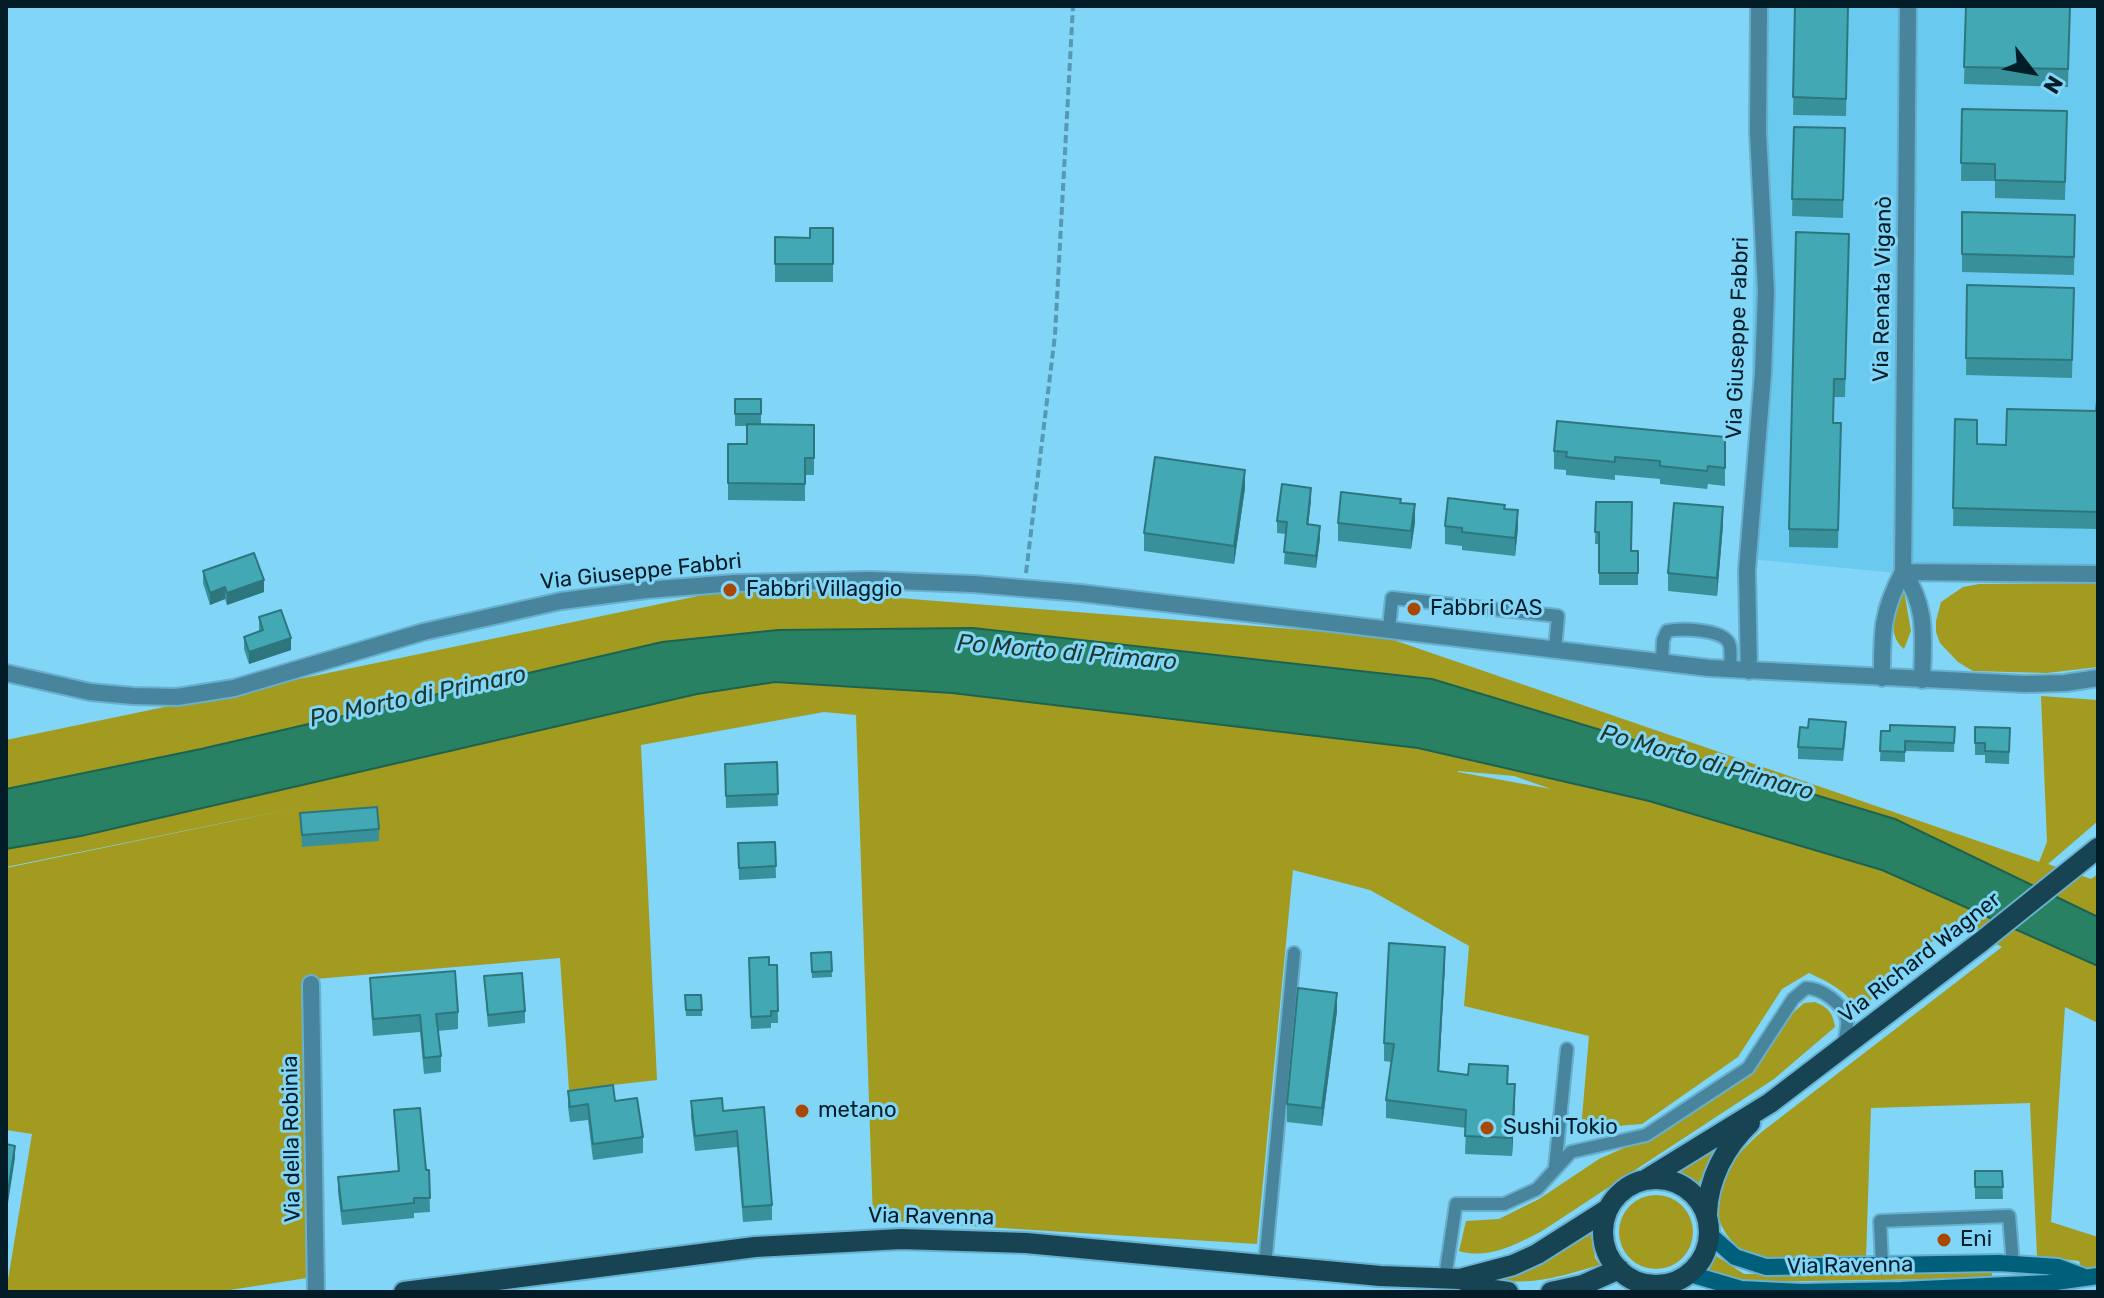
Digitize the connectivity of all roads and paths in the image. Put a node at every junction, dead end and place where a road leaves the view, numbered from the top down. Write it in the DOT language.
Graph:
graph roads {
  1 [pos="1073,6"];
  2 [pos="1759,6"];
  3 [pos="1908,6"];
  4 [pos="1903,572"];
  5 [pos="2098,574"];
  6 [pos="1025,588"];
  7 [pos="1389,629"];
  8 [pos="1555,649"];
  9 [pos="1662,663"];
  10 [pos="1730,669"];
  11 [pos="1749,671"];
  12 [pos="6,673"];
  13 [pos="1882,678"];
  14 [pos="2098,678"];
  15 [pos="1922,680"];
  16 [pos="2080,681"];
  17 [pos="2098,684"];
  18 [pos="2098,848"];
  19 [pos="1294,953"];
  20 [pos="311,984"];
  21 [pos="1843,1048"];
  22 [pos="1567,1049"];
  23 [pos="1770,1103"];
  24 [pos="1555,1168"];
  25 [pos="1645,1180"];
  26 [pos="1608,1209"];
  27 [pos="1708,1224"];
  28 [pos="2013,1264"];
  29 [pos="1265,1265"];
  30 [pos="1882,1266"];
  31 [pos="2091,1276"];
  32 [pos="1453,1279"];
  33 [pos="1631,1281"];
  34 [pos="1677,1283"];
  35 [pos="2013,1284"];
  36 [pos="1500,1291"];
  37 [pos="1778,1291"];
  38 [pos="316,1292"];
  39 [pos="404,1292"];
  40 [pos="1551,1292"];
  1 -- 6 [label="path"];
  2 -- 11 [label="street, Via Giuseppe Fabbri"];
  3 -- 4 [label="street, Via Renata Viganò"];
  4 -- 5 [label="street"];
  4 -- 13 [label="street, Via Renata Viganò"];
  4 -- 15 [label="street, Via Renata Viganò"];
  6 -- 7 [label="street, Via Giuseppe Fabbri"];
  6 -- 12 [label="street, Via Giuseppe Fabbri"];
  7 -- 8 [label="street, Via Giuseppe Fabbri"];
  7 -- 8 [label="lane"];
  8 -- 9 [label="street, Via Giuseppe Fabbri"];
  9 -- 10 [label="street, Via Giuseppe Fabbri"];
  9 -- 10 [label="lane"];
  10 -- 11 [label="street, Via Giuseppe Fabbri"];
  11 -- 13 [label="street, Via Giuseppe Fabbri"];
  13 -- 15 [label="street, Via Giuseppe Fabbri"];
  14 -- 16 [label="street, Via Giuseppe Fabbri"];
  15 -- 16 [label="street, Via Giuseppe Fabbri"];
  16 -- 17 [label="street"];
  18 -- 21 [label="main road, Via Richard Wagner"];
  19 -- 29 [label="lane"];
  20 -- 38 [label="street, Via della Robinia"];
  21 -- 23 [label="main road, Via Richard Wagner"];
  21 -- 24 [label="lane"];
  22 -- 24 [label="lane"];
  23 -- 25 [label="main road, Via Richard Wagner"];
  23 -- 27 [label="main road, Via Richard Wagner"];
  24 -- 32 [label="lane"];
  25 -- 26 [label="main road, Via Ravenna"];
  25 -- 27 [label="main road, Via Ravenna"];
  26 -- 32 [label="main road, Via Ravenna"];
  26 -- 33 [label="main road"];
  27 -- 30 [label="main road, Via Ravenna"];
  27 -- 34 [label="main road"];
  28 -- 30 [label="main road, Via Ravenna"];
  28 -- 30 [label="lane"];
  28 -- 31 [label="main road, Via Ravenna"];
  28 -- 35 [label="main road"];
  29 -- 32 [label="main road, Via Ravenna"];
  29 -- 39 [label="main road, Via Ravenna"];
  31 -- 35 [label="main road, Via Ravenna"];
  32 -- 36 [label="main road, Via Ravenna"];
  33 -- 34 [label="main road, Via Ravenna"];
  33 -- 40 [label="main road, Via Ravenna"];
  34 -- 37 [label="main road, Via Ravenna"];
  35 -- 37 [label="main road, Via Ravenna"];
}
